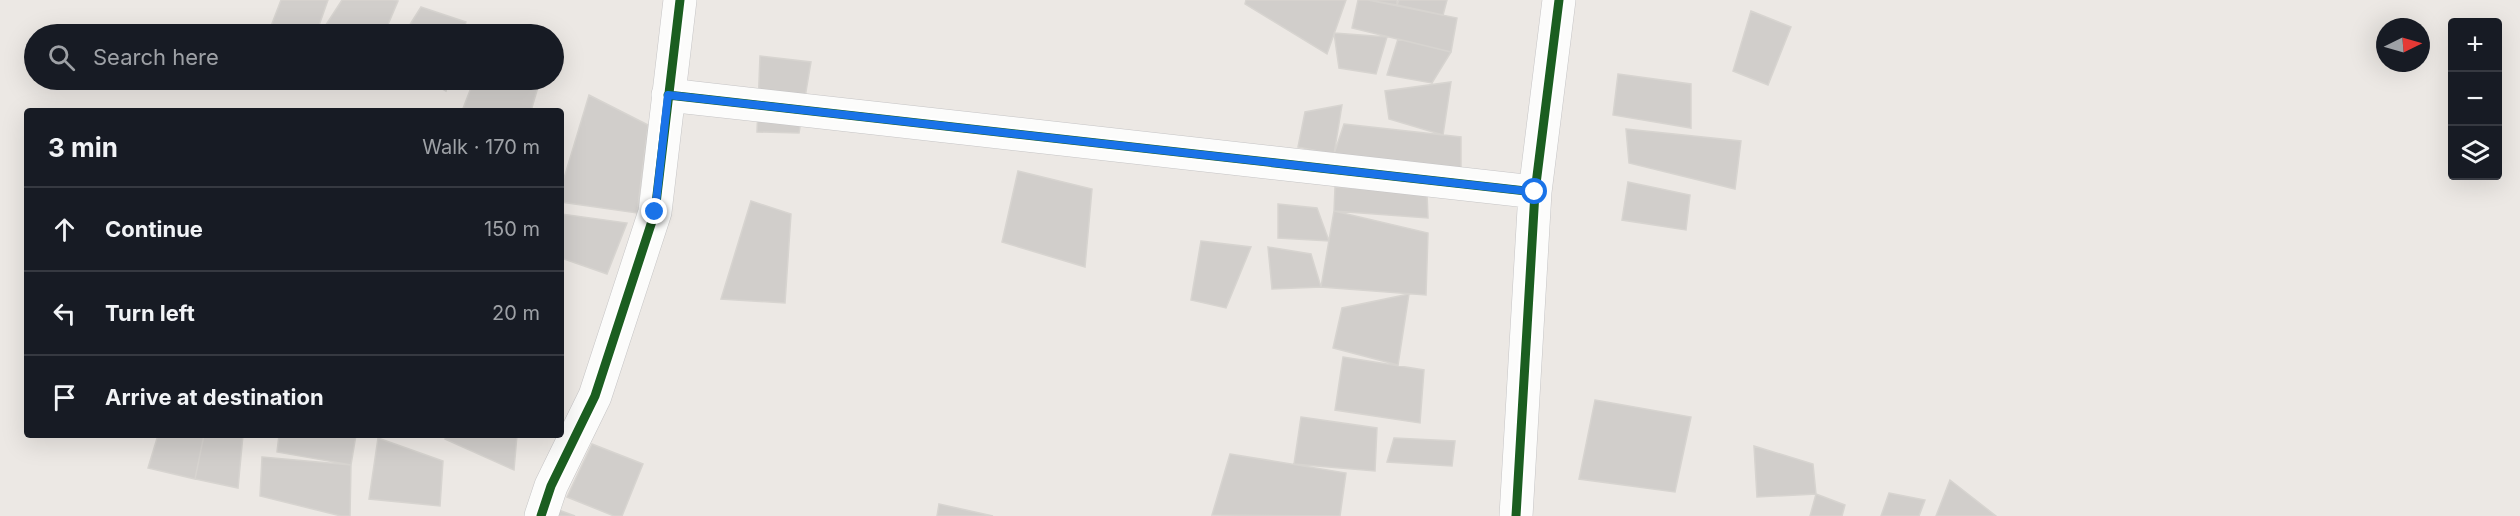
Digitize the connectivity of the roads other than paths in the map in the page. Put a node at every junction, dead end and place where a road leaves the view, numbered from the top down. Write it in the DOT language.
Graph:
graph roads {
  1 [pos="680,0"];
  2 [pos="1559,0"];
  3 [pos="668,95"];
  4 [pos="1535,192"];
  5 [pos="541,516"];
  6 [pos="1516,516"];
  1 -- 3 [label="street"];
  2 -- 4 [label="street"];
  3 -- 4 [label="street"];
  3 -- 5 [label="street"];
  4 -- 6 [label="street"];
}
